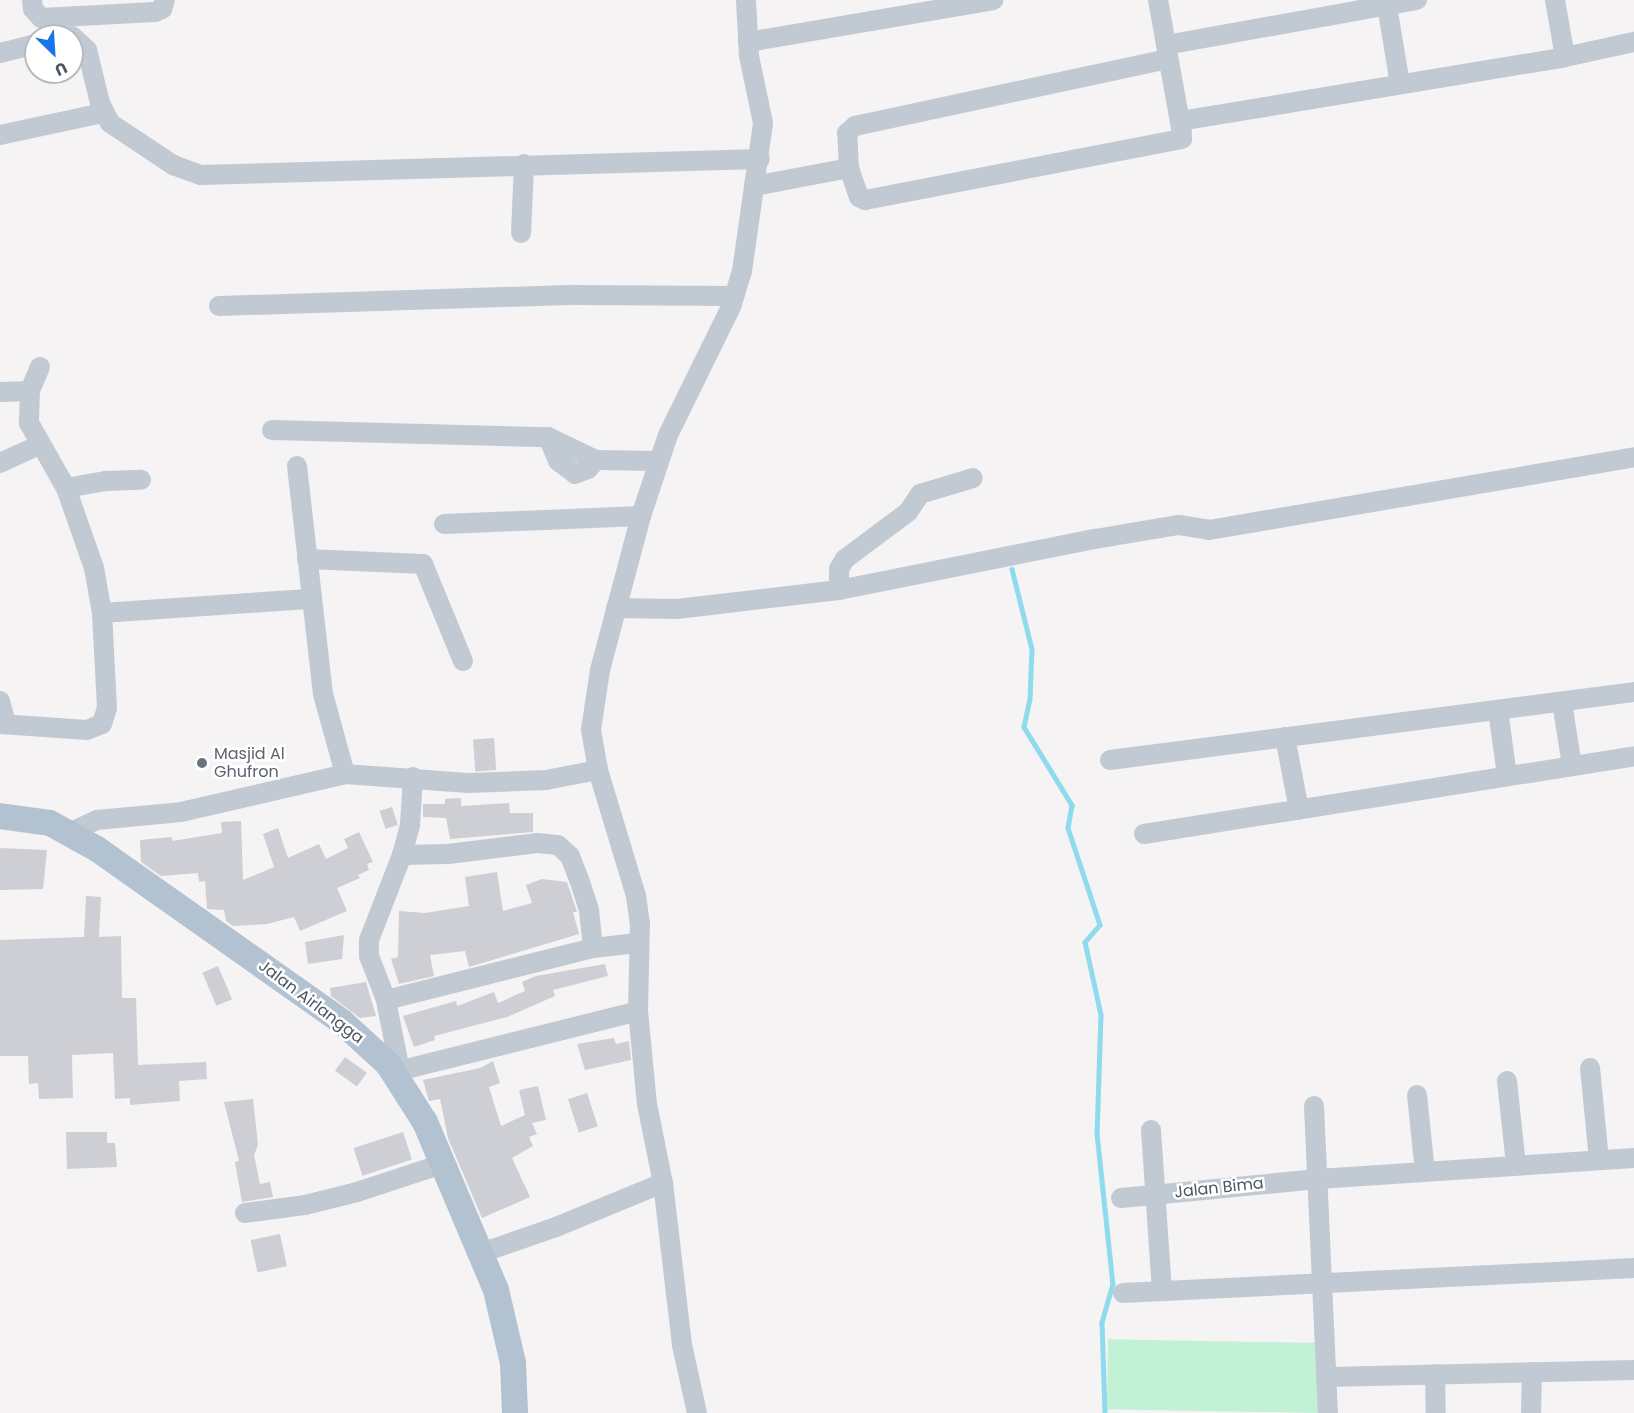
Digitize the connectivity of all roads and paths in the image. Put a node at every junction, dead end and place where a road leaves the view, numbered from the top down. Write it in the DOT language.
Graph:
graph roads {
  1 [pos="32,0"];
  2 [pos="165,0"];
  3 [pos="747,0"];
  4 [pos="993,0"];
  5 [pos="1158,0"];
  6 [pos="1417,0"];
  7 [pos="1555,0"];
  8 [pos="1386,3"];
  9 [pos="748,42"];
  10 [pos="1634,42"];
  11 [pos="24,47"];
  12 [pos="84,47"];
  13 [pos="0,52"];
  14 [pos="1167,52"];
  15 [pos="1565,57"];
  16 [pos="1400,84"];
  17 [pos="103,113"];
  18 [pos="0,135"];
  19 [pos="1183,137"];
  20 [pos="760,159"];
  21 [pos="524,164"];
  22 [pos="849,168"];
  23 [pos="754,186"];
  24 [pos="521,233"];
  25 [pos="734,296"];
  26 [pos="219,306"];
  27 [pos="40,367"];
  28 [pos="30,391"];
  29 [pos="0,392"];
  30 [pos="272,430"];
  31 [pos="39,445"];
  32 [pos="1634,458"];
  33 [pos="658,461"];
  34 [pos="0,462"];
  35 [pos="297,466"];
  36 [pos="973,478"];
  37 [pos="141,480"];
  38 [pos="66,488"];
  39 [pos="641,516"];
  40 [pos="444,524"];
  41 [pos="307,559"];
  42 [pos="839,590"];
  43 [pos="309,599"];
  44 [pos="616,608"];
  45 [pos="102,613"];
  46 [pos="463,661"];
  47 [pos="1634,692"];
  48 [pos="0,701"];
  49 [pos="1562,702"];
  50 [pos="1498,710"];
  51 [pos="3,724"];
  52 [pos="1285,737"];
  53 [pos="1634,756"];
  54 [pos="1110,760"];
  55 [pos="1572,766"];
  56 [pos="598,770"];
  57 [pos="345,774"];
  58 [pos="1507,776"];
  59 [pos="413,777"];
  60 [pos="1299,810"];
  61 [pos="0,816"];
  62 [pos="71,832"];
  63 [pos="1144,834"];
  64 [pos="402,855"];
  65 [pos="638,943"];
  66 [pos="593,948"];
  67 [pos="386,1000"];
  68 [pos="638,1011"];
  69 [pos="1590,1068"];
  70 [pos="402,1075"];
  71 [pos="1507,1082"];
  72 [pos="1417,1095"];
  73 [pos="1314,1106"];
  74 [pos="1151,1130"];
  75 [pos="1634,1158"];
  76 [pos="1599,1160"];
  77 [pos="442,1164"];
  78 [pos="1516,1166"];
  79 [pos="1425,1172"];
  80 [pos="1318,1179"];
  81 [pos="663,1183"];
  82 [pos="1158,1195"];
  83 [pos="1121,1198"];
  84 [pos="245,1213"];
  85 [pos="481,1253"];
  86 [pos="1634,1268"];
  87 [pos="1324,1284"];
  88 [pos="1162,1291"];
  89 [pos="1123,1293"];
  90 [pos="1634,1370"];
  91 [pos="1532,1372"];
  92 [pos="1435,1374"];
  93 [pos="1328,1377"];
  94 [pos="515,1413"];
  95 [pos="697,1413"];
  96 [pos="1328,1413"];
  97 [pos="1436,1413"];
  98 [pos="1531,1413"];
  1 -- 2 [label="street"];
  3 -- 9 [label="street"];
  4 -- 9 [label="street"];
  5 -- 14 [label="street"];
  6 -- 8 [label="street"];
  7 -- 15 [label="street"];
  8 -- 14 [label="street"];
  8 -- 16 [label="street"];
  9 -- 20 [label="street"];
  10 -- 15 [label="street"];
  11 -- 13 [label="street"];
  12 -- 17 [label="street"];
  14 -- 19 [label="street"];
  14 -- 22 [label="street"];
  15 -- 16 [label="street"];
  16 -- 19 [label="street"];
  17 -- 18 [label="street"];
  17 -- 21 [label="street"];
  19 -- 22 [label="street"];
  20 -- 21 [label="street"];
  20 -- 23 [label="street"];
  21 -- 24 [label="street"];
  22 -- 23 [label="street"];
  23 -- 25 [label="street"];
  25 -- 26 [label="street"];
  25 -- 33 [label="street"];
  27 -- 28 [label="street"];
  28 -- 29 [label="street"];
  28 -- 31 [label="street"];
  30 -- 33 [label="street"];
  31 -- 34 [label="street"];
  31 -- 38 [label="street"];
  32 -- 42 [label="street"];
  33 -- 39 [label="street"];
  35 -- 41 [label="street"];
  36 -- 42 [label="street"];
  37 -- 38 [label="street"];
  38 -- 45 [label="street"];
  39 -- 40 [label="street"];
  39 -- 44 [label="street"];
  41 -- 43 [label="street"];
  41 -- 46 [label="street"];
  42 -- 44 [label="street"];
  43 -- 45 [label="street"];
  43 -- 57 [label="street"];
  44 -- 56 [label="street"];
  45 -- 51 [label="street"];
  47 -- 49 [label="street"];
  48 -- 51 [label="street"];
  49 -- 50 [label="street"];
  49 -- 55 [label="street"];
  50 -- 52 [label="street"];
  50 -- 58 [label="street"];
  52 -- 54 [label="street"];
  52 -- 60 [label="street"];
  53 -- 55 [label="street"];
  55 -- 58 [label="street"];
  56 -- 59 [label="street"];
  56 -- 65 [label="street"];
  57 -- 59 [label="street"];
  57 -- 62 [label="street"];
  58 -- 60 [label="street"];
  59 -- 64 [label="street"];
  60 -- 63 [label="street"];
  61 -- 62 [label="main road, Jalan Airlangga"];
  62 -- 70 [label="main road, Jalan Airlangga"];
  64 -- 66 [label="street"];
  64 -- 67 [label="street"];
  65 -- 66 [label="street"];
  65 -- 68 [label="street"];
  66 -- 67 [label="street"];
  67 -- 70 [label="street"];
  68 -- 70 [label="street"];
  68 -- 81 [label="street"];
  69 -- 76 [label="street"];
  70 -- 77 [label="main road, Jalan Airlangga"];
  71 -- 78 [label="street"];
  72 -- 79 [label="street"];
  73 -- 80 [label="street"];
  74 -- 82 [label="street"];
  75 -- 76 [label="street, Jalan Bima"];
  76 -- 78 [label="street, Jalan Bima"];
  77 -- 84 [label="street"];
  77 -- 85 [label="main road, Jalan Airlangga"];
  78 -- 79 [label="street, Jalan Bima"];
  79 -- 80 [label="street, Jalan Bima"];
  80 -- 82 [label="street, Jalan Bima"];
  80 -- 87 [label="street"];
  81 -- 85 [label="street"];
  81 -- 95 [label="street"];
  82 -- 83 [label="street, Jalan Bima"];
  82 -- 88 [label="street"];
  85 -- 94 [label="main road, Jalan Airlangga"];
  86 -- 87 [label="street"];
  87 -- 88 [label="street"];
  87 -- 93 [label="street"];
  88 -- 89 [label="street"];
  90 -- 91 [label="street"];
  91 -- 92 [label="street"];
  91 -- 98 [label="street"];
  92 -- 93 [label="street"];
  92 -- 97 [label="street"];
  93 -- 96 [label="street"];
}
